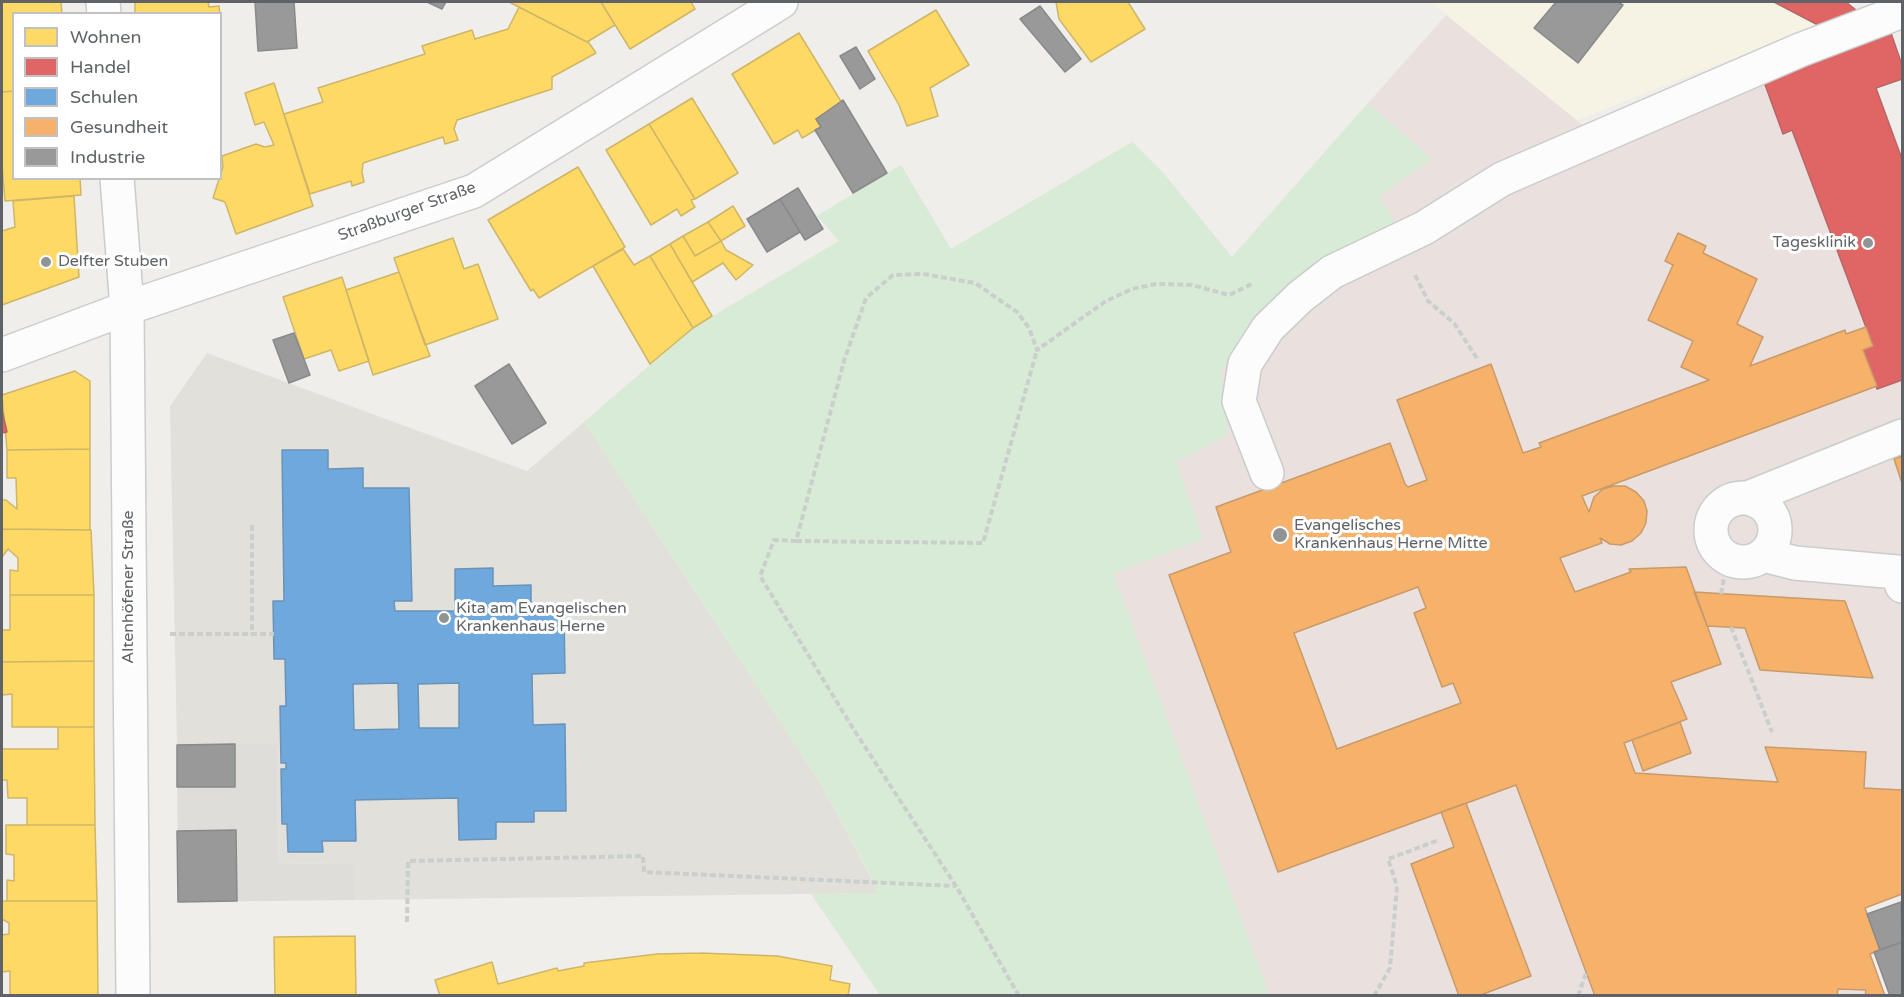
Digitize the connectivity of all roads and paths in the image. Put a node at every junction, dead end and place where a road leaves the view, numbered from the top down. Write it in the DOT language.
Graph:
graph roads {
  1 [pos="781,2"];
  2 [pos="1902,11"];
  3 [pos="117,180"];
  4 [pos="1424,228"];
  5 [pos="1263,279"];
  6 [pos="127,308"];
  7 [pos="1037,350"];
  8 [pos="2,354"];
  9 [pos="1478,360"];
  10 [pos="1902,436"];
  11 [pos="1267,473"];
  12 [pos="1748,498"];
  13 [pos="252,525"];
  14 [pos="796,541"];
  15 [pos="1764,555"];
  16 [pos="1727,558"];
  17 [pos="1902,586"];
  18 [pos="1721,594"];
  19 [pos="1731,627"];
  20 [pos="176,634"];
  21 [pos="252,634"];
  22 [pos="274,634"];
  23 [pos="1772,732"];
  24 [pos="1439,840"];
  25 [pos="956,886"];
  26 [pos="407,922"];
  27 [pos="1586,973"];
  28 [pos="133,996"];
  29 [pos="1019,996"];
  30 [pos="1374,996"];
  31 [pos="1578,996"];
  1 -- 6 [label="street, Straßburger Straße"];
  2 -- 4 [label="street"];
  3 -- 6 [label="street, Altenhöfener Straße"];
  4 -- 9 [label="path"];
  4 -- 11 [label="street"];
  5 -- 7 [label="path"];
  6 -- 8 [label="street, Straßburger Straße"];
  6 -- 28 [label="street, Altenhöfener Straße"];
  7 -- 14 [label="path"];
  7 -- 14 [label="path"];
  10 -- 12 [label="street"];
  12 -- 15 [label="street"];
  12 -- 16 [label="street"];
  13 -- 21 [label="path"];
  14 -- 25 [label="path"];
  15 -- 16 [label="street"];
  15 -- 17 [label="street"];
  16 -- 18 [label="path"];
  19 -- 23 [label="path"];
  20 -- 21 [label="path"];
  21 -- 22 [label="path"];
  24 -- 30 [label="path"];
  25 -- 26 [label="path"];
  25 -- 29 [label="path"];
  27 -- 31 [label="path"];
}
